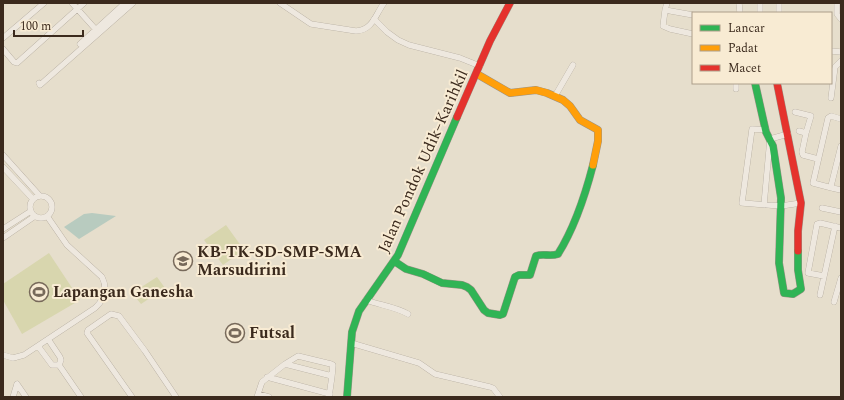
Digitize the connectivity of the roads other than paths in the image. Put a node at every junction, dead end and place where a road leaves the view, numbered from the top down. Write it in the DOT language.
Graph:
graph roads {
  1 [pos="44,3"];
  2 [pos="72,3"];
  3 [pos="84,3"];
  4 [pos="125,3"];
  5 [pos="133,3"];
  6 [pos="280,3"];
  7 [pos="510,3"];
  8 [pos="667,3"];
  9 [pos="837,3"];
  10 [pos="381,4"];
  11 [pos="77,9"];
  12 [pos="665,10"];
  13 [pos="692,15"];
  14 [pos="374,19"];
  15 [pos="841,19"];
  16 [pos="97,31"];
  17 [pos="692,34"];
  18 [pos="3,38"];
  19 [pos="3,49"];
  20 [pos="841,61"];
  21 [pos="573,65"];
  22 [pos="480,66"];
  23 [pos="476,74"];
  24 [pos="755,84"];
  25 [pos="777,84"];
  26 [pos="555,96"];
  27 [pos="831,98"];
  28 [pos="795,112"];
  29 [pos="839,118"];
  30 [pos="766,130"];
  31 [pos="799,131"];
  32 [pos="806,133"];
  33 [pos="788,134"];
  34 [pos="770,139"];
  35 [pos="841,146"];
  36 [pos="3,155"];
  37 [pos="818,159"];
  38 [pos="3,167"];
  39 [pos="832,188"];
  40 [pos="841,190"];
  41 [pos="39,195"];
  42 [pos="33,199"];
  43 [pos="801,203"];
  44 [pos="764,205"];
  45 [pos="781,206"];
  46 [pos="822,208"];
  47 [pos="31,211"];
  48 [pos="841,212"];
  49 [pos="35,216"];
  50 [pos="47,216"];
  51 [pos="835,226"];
  52 [pos="841,228"];
  53 [pos="3,229"];
  54 [pos="3,238"];
  55 [pos="394,261"];
  56 [pos="824,276"];
  57 [pos="841,278"];
  58 [pos="820,295"];
  59 [pos="366,300"];
  60 [pos="834,302"];
  61 [pos="408,314"];
  62 [pos="48,339"];
  63 [pos="351,343"];
  64 [pos="38,346"];
  65 [pos="3,354"];
  66 [pos="285,364"];
  67 [pos="59,365"];
  68 [pos="332,376"];
  69 [pos="267,377"];
  70 [pos="257,395"];
  71 [pos="330,395"];
  72 [pos="13,397"];
  73 [pos="26,397"];
  74 [pos="81,397"];
  75 [pos="132,397"];
  76 [pos="176,397"];
  77 [pos="269,397"];
  78 [pos="347,397"];
  79 [pos="500,397"];
  1 -- 18 [label="street"];
  2 -- 11 [label="street"];
  3 -- 11 [label="street"];
  4 -- 16 [label="street"];
  5 -- 16 [label="street"];
  6 -- 14 [label="street"];
  7 -- 22 [label="street, Jalan Pondok Udik–Karihkil"];
  8 -- 12 [label="street"];
  9 -- 15 [label="street"];
  10 -- 14 [label="street"];
  11 -- 16 [label="street"];
  11 -- 19 [label="street"];
  12 -- 13 [label="street"];
  12 -- 17 [label="street"];
  14 -- 22 [label="street"];
  16 -- 16 [label="street"];
  20 -- 27 [label="street"];
  21 -- 26 [label="street"];
  22 -- 23 [label="street, Jalan Pondok Udik–Karihkil"];
  23 -- 26 [label="street"];
  23 -- 55 [label="street, Jalan Pondok Udik–Karihkil"];
  24 -- 30 [label="street"];
  25 -- 33 [label="street"];
  26 -- 55 [label="street"];
  28 -- 32 [label="street"];
  29 -- 37 [label="street"];
  30 -- 34 [label="street"];
  30 -- 44 [label="street"];
  31 -- 32 [label="street"];
  32 -- 37 [label="street"];
  33 -- 34 [label="street"];
  33 -- 43 [label="street"];
  34 -- 44 [label="street"];
  34 -- 45 [label="street"];
  35 -- 39 [label="street"];
  36 -- 41 [label="street"];
  37 -- 39 [label="street"];
  38 -- 42 [label="street"];
  39 -- 40 [label="street"];
  41 -- 42 [label="street"];
  41 -- 50 [label="street"];
  42 -- 47 [label="street"];
  43 -- 45 [label="street"];
  43 -- 45 [label="street"];
  44 -- 45 [label="street"];
  46 -- 48 [label="street"];
  47 -- 49 [label="street"];
  47 -- 53 [label="street"];
  49 -- 50 [label="street"];
  49 -- 54 [label="street"];
  50 -- 62 [label="street"];
  51 -- 52 [label="street"];
  51 -- 56 [label="street"];
  51 -- 56 [label="street"];
  55 -- 59 [label="street, Jalan Pondok Udik–Karihkil"];
  56 -- 58 [label="street"];
  57 -- 60 [label="street"];
  59 -- 61 [label="street"];
  59 -- 63 [label="street, Jalan Pondok Udik–Karihkil"];
  62 -- 64 [label="street"];
  62 -- 67 [label="street"];
  63 -- 78 [label="street, Jalan Pondok Udik–Karihkil"];
  63 -- 79 [label="street"];
  64 -- 65 [label="street"];
  64 -- 67 [label="street"];
  66 -- 68 [label="street"];
  66 -- 68 [label="street"];
  66 -- 69 [label="street"];
  67 -- 74 [label="street"];
  68 -- 71 [label="street"];
  69 -- 70 [label="street"];
  69 -- 71 [label="street"];
  70 -- 77 [label="street"];
  72 -- 73 [label="street"];
  75 -- 76 [label="street"];
}
